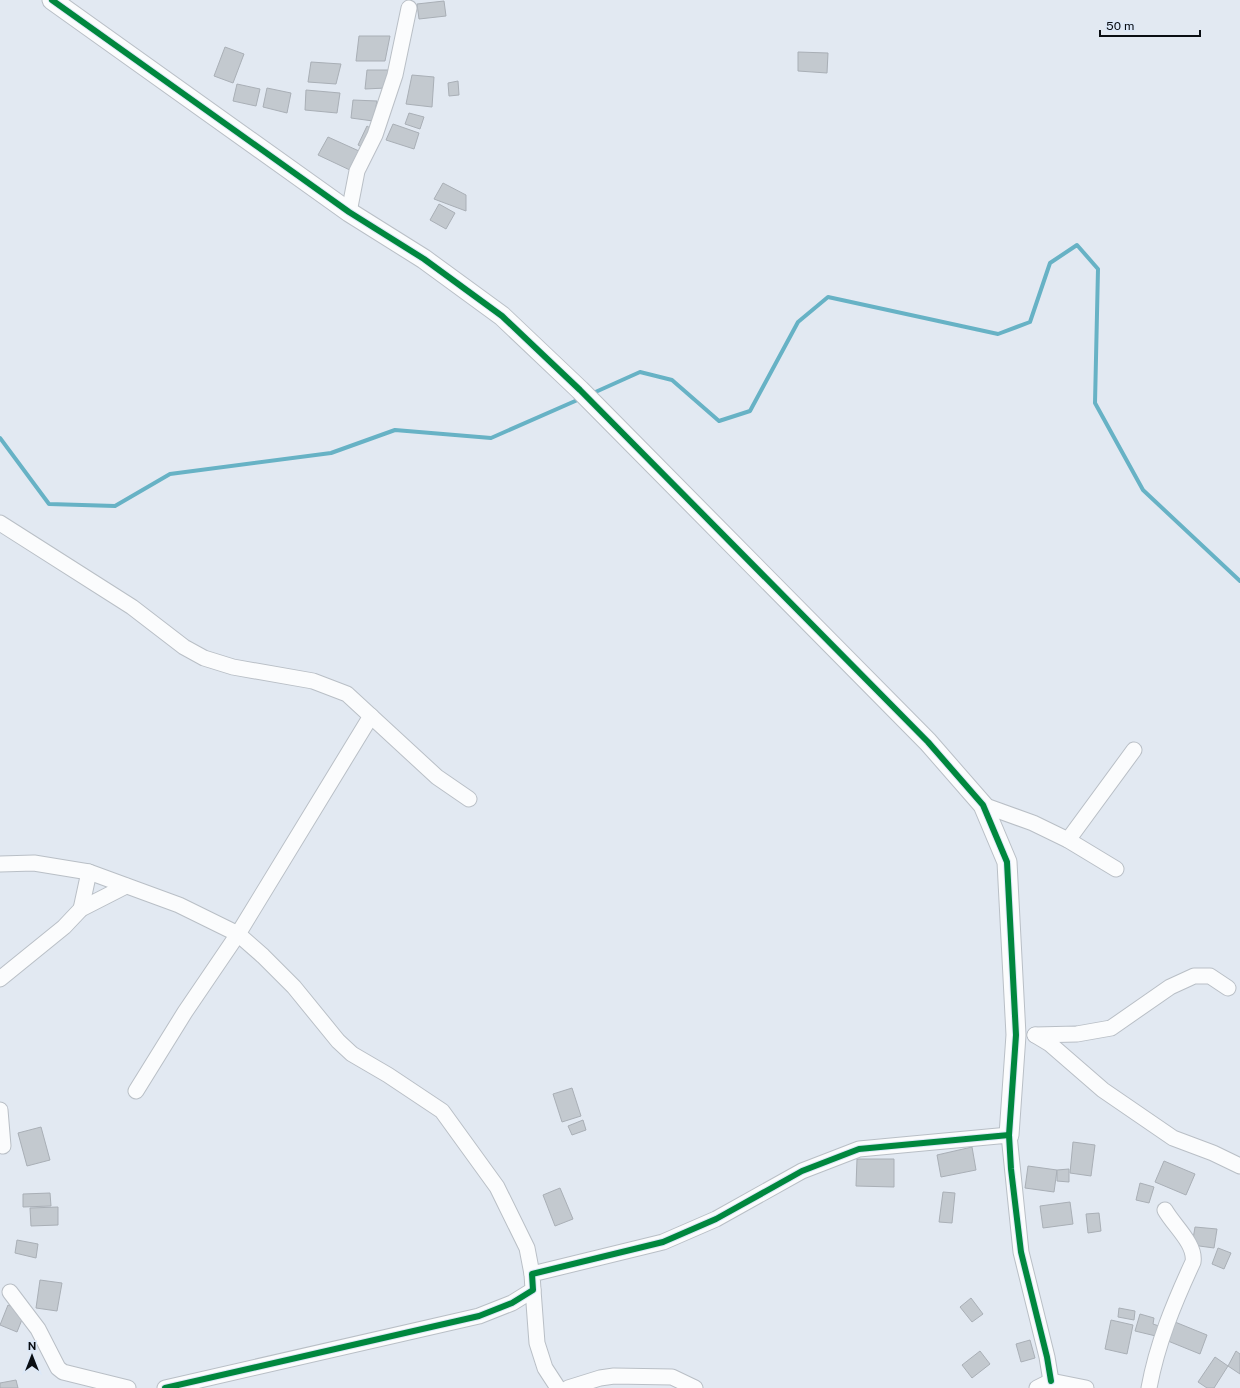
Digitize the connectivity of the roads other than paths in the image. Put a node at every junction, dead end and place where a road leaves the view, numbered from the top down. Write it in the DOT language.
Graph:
graph roads {
  1 [pos="52,0"];
  2 [pos="409,8"];
  3 [pos="349,212"];
  4 [pos="0,523"];
  5 [pos="371,716"];
  6 [pos="1134,750"];
  7 [pos="469,798"];
  8 [pos="983,804"];
  9 [pos="1068,840"];
  10 [pos="0,864"];
  11 [pos="1116,869"];
  12 [pos="89,872"];
  13 [pos="126,886"];
  14 [pos="81,909"];
  15 [pos="238,934"];
  16 [pos="0,979"];
  17 [pos="1228,988"];
  18 [pos="1016,1035"];
  19 [pos="1035,1035"];
  20 [pos="136,1091"];
  21 [pos="0,1110"];
  22 [pos="1009,1135"];
  23 [pos="3,1146"];
  24 [pos="1240,1166"];
  25 [pos="1165,1210"];
  26 [pos="532,1274"];
  27 [pos="533,1290"];
  28 [pos="10,1292"];
  29 [pos="1051,1381"];
  30 [pos="128,1388"];
  31 [pos="165,1388"];
  32 [pos="558,1388"];
  33 [pos="568,1388"];
  34 [pos="695,1388"];
  35 [pos="1037,1388"];
  36 [pos="1086,1388"];
  37 [pos="1149,1388"];
  1 -- 3 [label="street"];
  2 -- 3 [label="street"];
  3 -- 8 [label="street"];
  4 -- 5 [label="street"];
  5 -- 7 [label="street"];
  5 -- 15 [label="street"];
  6 -- 9 [label="street"];
  8 -- 9 [label="street"];
  8 -- 18 [label="street"];
  9 -- 11 [label="street"];
  10 -- 12 [label="street"];
  12 -- 13 [label="street"];
  12 -- 14 [label="street"];
  13 -- 14 [label="street"];
  13 -- 15 [label="street"];
  14 -- 16 [label="street"];
  15 -- 20 [label="street"];
  15 -- 26 [label="street"];
  17 -- 19 [label="street"];
  18 -- 19 [label="street"];
  18 -- 22 [label="street"];
  19 -- 24 [label="street"];
  21 -- 23 [label="street"];
  22 -- 26 [label="street"];
  22 -- 29 [label="street"];
  25 -- 37 [label="street"];
  26 -- 27 [label="street"];
  27 -- 31 [label="street"];
  27 -- 32 [label="street"];
  28 -- 30 [label="street"];
  29 -- 35 [label="street"];
  29 -- 36 [label="street"];
  33 -- 34 [label="street"];
}
